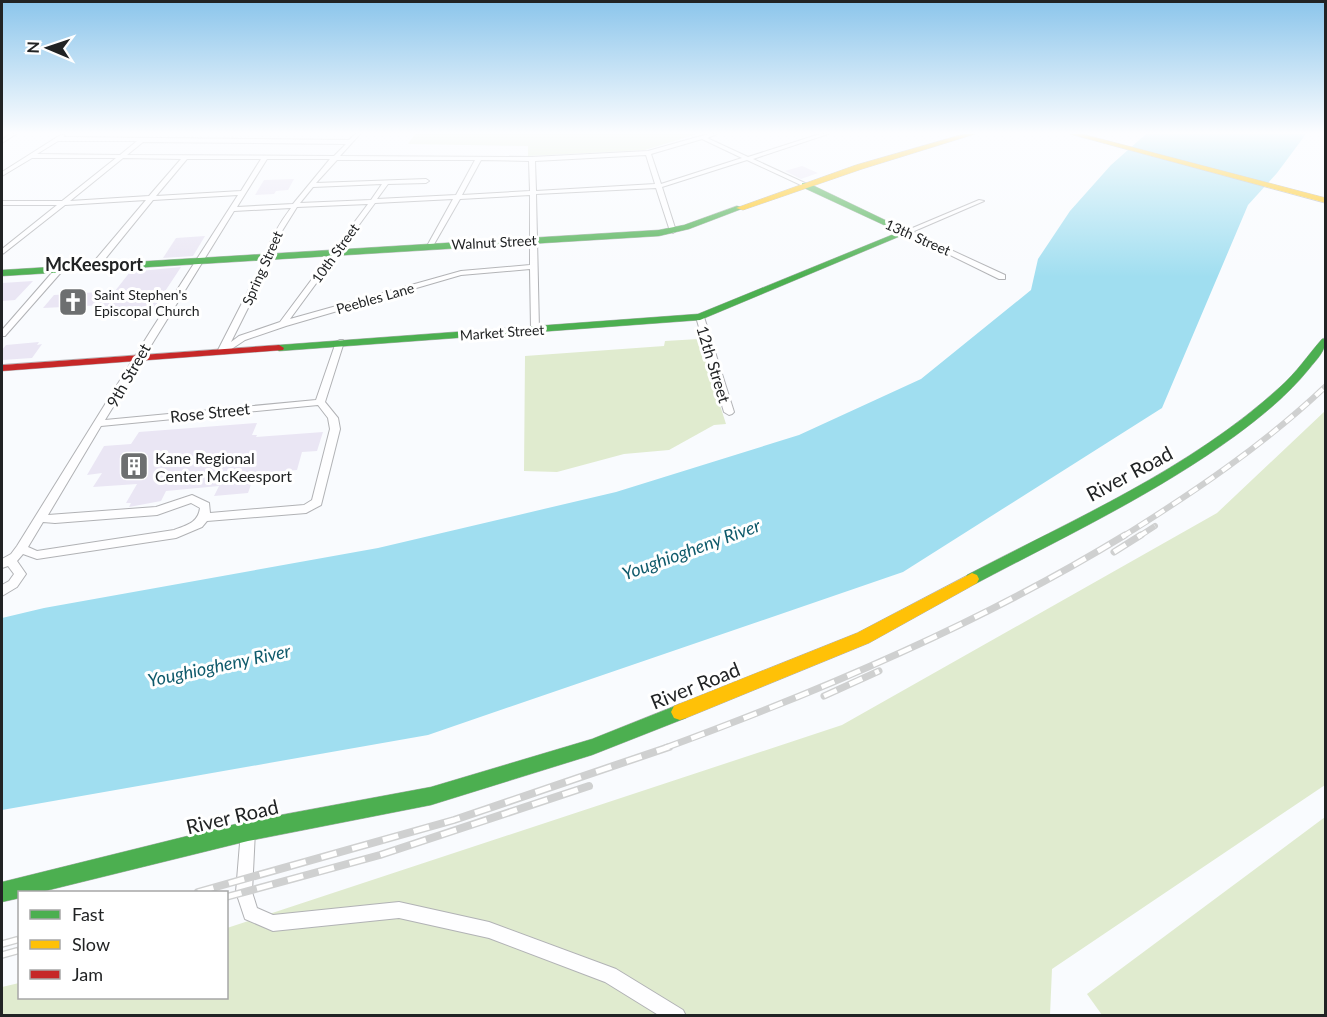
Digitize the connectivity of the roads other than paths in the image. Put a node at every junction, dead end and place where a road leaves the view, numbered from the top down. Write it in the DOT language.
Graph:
graph roads {
  1 [pos="87,181"];
  2 [pos="164,181"];
  3 [pos="251,181"];
  4 [pos="316,181"];
  5 [pos="408,181"];
  6 [pos="466,181"];
  7 [pos="532,181"];
  8 [pos="657,181"];
  9 [pos="673,181"];
  10 [pos="798,181"];
  11 [pos="816,181"];
  12 [pos="1252,181"];
  13 [pos="387,182"];
  14 [pos="313,185"];
  15 [pos="806,185"];
  16 [pos="659,186"];
  17 [pos="244,193"];
  18 [pos="532,193"];
  19 [pos="457,196"];
  20 [pos="150,198"];
  21 [pos="981,201"];
  22 [pos="1326,201"];
  23 [pos="372,202"];
  24 [pos="2,203"];
  25 [pos="61,203"];
  26 [pos="297,206"];
  27 [pos="233,209"];
  28 [pos="674,231"];
  29 [pos="906,232"];
  30 [pos="532,240"];
  31 [pos="13,242"];
  32 [pos="2,243"];
  33 [pos="430,246"];
  34 [pos="2,252"];
  35 [pos="336,252"];
  36 [pos="267,256"];
  37 [pos="201,261"];
  38 [pos="94,267"];
  39 [pos="534,267"];
  40 [pos="60,269"];
  41 [pos="2,273"];
  42 [pos="1002,277"];
  43 [pos="700,316"];
  44 [pos="283,324"];
  45 [pos="536,329"];
  46 [pos="2,334"];
  47 [pos="1326,341"];
  48 [pos="340,342"];
  49 [pos="221,352"];
  50 [pos="137,359"];
  51 [pos="2,368"];
  52 [pos="320,402"];
  53 [pos="729,412"];
  54 [pos="100,423"];
  55 [pos="204,517"];
  56 [pos="41,518"];
  57 [pos="21,549"];
  58 [pos="6,562"];
  59 [pos="2,591"];
  60 [pos="249,831"];
  61 [pos="2,892"];
  62 [pos="677,1016"];
  1 -- 25 [label="street"];
  2 -- 20 [label="street"];
  3 -- 17 [label="street, 9th Street"];
  4 -- 14 [label="street, Spring Street"];
  5 -- 13 [label="street"];
  6 -- 19 [label="street"];
  7 -- 18 [label="street"];
  8 -- 16 [label="street"];
  9 -- 16 [label="street"];
  10 -- 15 [label="street, 13th Street"];
  11 -- 15 [label="main road, Walnut Street"];
  12 -- 22 [label="main road"];
  13 -- 14 [label="street"];
  13 -- 23 [label="street, 10th Street"];
  14 -- 26 [label="street, Spring Street"];
  15 -- 28 [label="main road, Walnut Street"];
  15 -- 29 [label="main road, 13th Street"];
  16 -- 18 [label="street"];
  16 -- 28 [label="street"];
  17 -- 20 [label="street"];
  17 -- 27 [label="street, 9th Street"];
  18 -- 19 [label="street"];
  18 -- 30 [label="street"];
  19 -- 23 [label="street"];
  19 -- 33 [label="street"];
  20 -- 25 [label="street"];
  20 -- 38 [label="street"];
  21 -- 29 [label="street, Market Street"];
  23 -- 26 [label="street"];
  23 -- 35 [label="street, 10th Street"];
  24 -- 25 [label="street"];
  25 -- 31 [label="street"];
  26 -- 27 [label="street"];
  26 -- 36 [label="street, Spring Street"];
  27 -- 37 [label="street, 9th Street"];
  28 -- 30 [label="main road, Walnut Street"];
  29 -- 42 [label="street, 13th Street"];
  29 -- 43 [label="main road, Market Street"];
  30 -- 33 [label="main road, Walnut Street"];
  30 -- 39 [label="street"];
  31 -- 32 [label="street"];
  31 -- 34 [label="street"];
  33 -- 35 [label="main road, Walnut Street"];
  35 -- 36 [label="main road, Walnut Street"];
  35 -- 44 [label="street, 10th Street"];
  36 -- 37 [label="main road, Walnut Street"];
  36 -- 49 [label="street, Spring Street"];
  37 -- 38 [label="main road, Walnut Street"];
  37 -- 50 [label="street, 9th Street"];
  38 -- 40 [label="main road, Walnut Street"];
  39 -- 44 [label="street, Peebles Lane"];
  39 -- 45 [label="street"];
  40 -- 41 [label="main road, Walnut Street"];
  40 -- 46 [label="street"];
  43 -- 45 [label="main road, Market Street"];
  43 -- 53 [label="street, 12th Street"];
  44 -- 49 [label="street, Peebles Lane"];
  45 -- 48 [label="main road, Market Street"];
  47 -- 60 [label="main road, River Road"];
  48 -- 49 [label="main road, Market Street"];
  48 -- 52 [label="street"];
  49 -- 50 [label="main road, Market Street"];
  50 -- 51 [label="main road, Market Street"];
  50 -- 54 [label="street, 9th Street"];
  52 -- 54 [label="street, Rose Street"];
  52 -- 55 [label="street"];
  54 -- 56 [label="street, 9th Street"];
  55 -- 56 [label="street"];
  55 -- 57 [label="street"];
  56 -- 57 [label="street, 9th Street"];
  57 -- 58 [label="street, 9th Street"];
  58 -- 59 [label="street, 9th Street"];
  60 -- 61 [label="main road, River Road"];
  60 -- 62 [label="street"];
}
